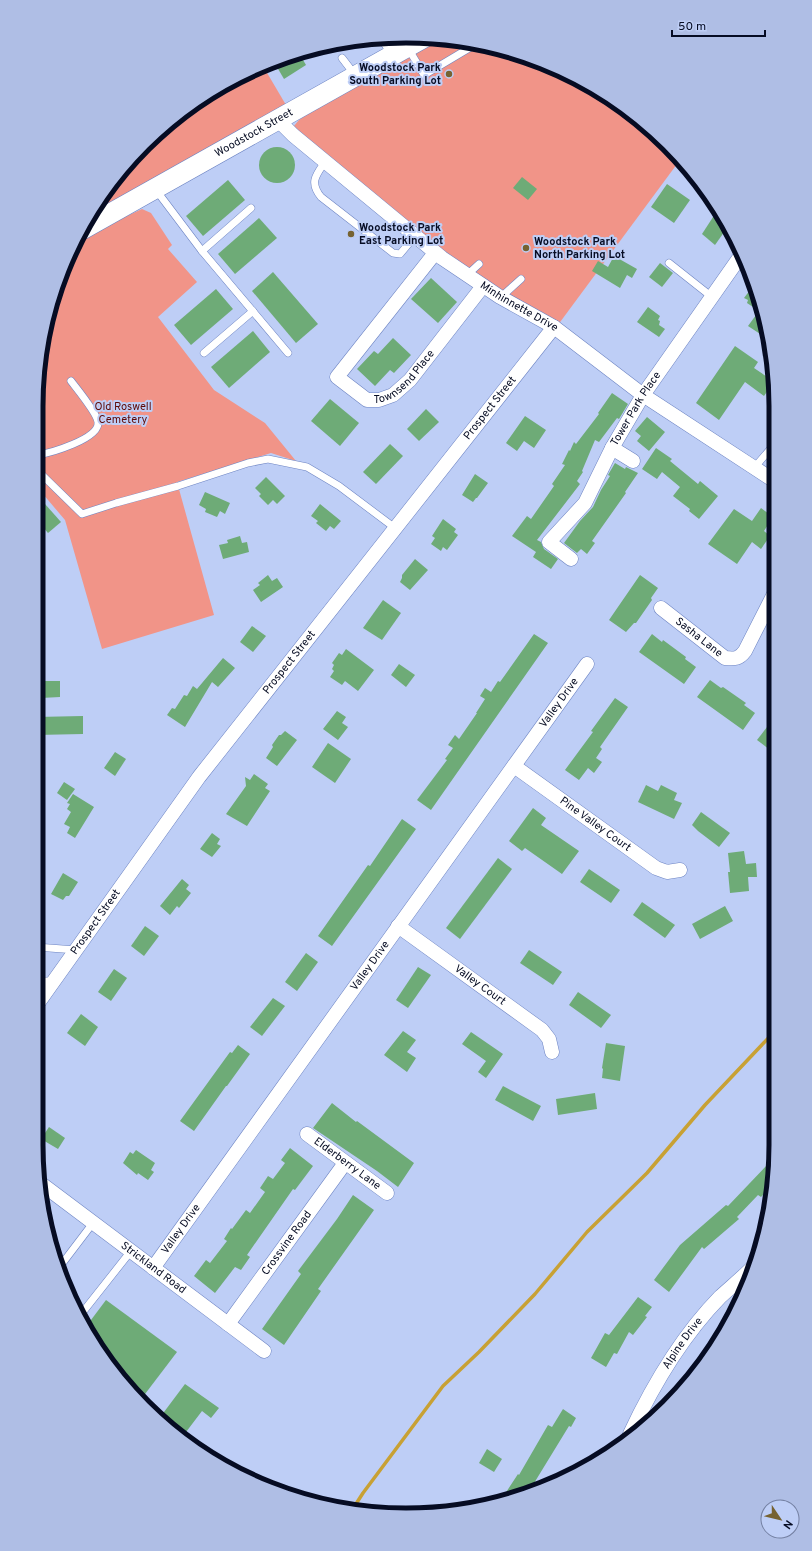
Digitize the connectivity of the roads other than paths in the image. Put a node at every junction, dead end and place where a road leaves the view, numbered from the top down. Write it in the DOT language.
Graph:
graph roads {
  1 [pos="406,43"];
  2 [pos="396,46"];
  3 [pos="468,49"];
  4 [pos="342,58"];
  5 [pos="355,76"];
  6 [pos="276,120"];
  7 [pos="325,162"];
  8 [pos="154,188"];
  9 [pos="251,208"];
  10 [pos="93,223"];
  11 [pos="415,236"];
  12 [pos="202,251"];
  13 [pos="435,253"];
  14 [pos="738,260"];
  15 [pos="669,263"];
  16 [pos="479,264"];
  17 [pos="467,275"];
  18 [pos="521,279"];
  19 [pos="483,286"];
  20 [pos="501,297"];
  21 [pos="712,297"];
  22 [pos="253,311"];
  23 [pos="554,327"];
  24 [pos="204,353"];
  25 [pos="288,353"];
  26 [pos="71,381"];
  27 [pos="643,395"];
  28 [pos="612,448"];
  29 [pos="769,451"];
  30 [pos="43,453"];
  31 [pos="633,461"];
  32 [pos="754,468"];
  33 [pos="43,476"];
  34 [pos="769,477"];
  35 [pos="395,528"];
  36 [pos="571,559"];
  37 [pos="769,604"];
  38 [pos="661,608"];
  39 [pos="587,664"];
  40 [pos="514,766"];
  41 [pos="680,870"];
  42 [pos="398,926"];
  43 [pos="43,948"];
  44 [pos="76,950"];
  45 [pos="43,981"];
  46 [pos="53,982"];
  47 [pos="43,996"];
  48 [pos="552,1052"];
  49 [pos="307,1134"];
  50 [pos="345,1163"];
  51 [pos="46,1187"];
  52 [pos="387,1193"];
  53 [pos="93,1222"];
  54 [pos="131,1251"];
  55 [pos="62,1263"];
  56 [pos="153,1268"];
  57 [pos="745,1275"];
  58 [pos="83,1311"];
  59 [pos="228,1324"];
  60 [pos="264,1350"];
  61 [pos="633,1428"];
  1 -- 2 [label="street, Woodstock Street"];
  2 -- 3 [label="lane"];
  2 -- 5 [label="street, Woodstock Street"];
  4 -- 5 [label="lane"];
  5 -- 6 [label="street, Woodstock Street"];
  6 -- 7 [label="street, Minhinnette Drive"];
  6 -- 8 [label="street, Woodstock Street"];
  7 -- 11 [label="street, Minhinnette Drive"];
  7 -- 11 [label="lane"];
  8 -- 10 [label="street, Woodstock Street"];
  8 -- 12 [label="lane"];
  9 -- 12 [label="lane"];
  11 -- 13 [label="street, Minhinnette Drive"];
  12 -- 22 [label="lane"];
  13 -- 17 [label="street, Minhinnette Drive"];
  13 -- 19 [label="street, Townsend Place"];
  14 -- 21 [label="street, Tower Park Place"];
  15 -- 21 [label="lane"];
  16 -- 17 [label="lane"];
  17 -- 19 [label="street, Minhinnette Drive"];
  18 -- 20 [label="lane"];
  19 -- 20 [label="street, Minhinnette Drive"];
  20 -- 23 [label="street, Minhinnette Drive"];
  21 -- 27 [label="street, Tower Park Place"];
  22 -- 24 [label="lane"];
  22 -- 25 [label="lane"];
  23 -- 27 [label="street, Minhinnette Drive"];
  23 -- 35 [label="street, Prospect Street"];
  26 -- 30 [label="lane"];
  27 -- 28 [label="street, Tower Park Place"];
  27 -- 32 [label="street, Minhinnette Drive"];
  28 -- 31 [label="street"];
  28 -- 36 [label="street, Tower Park Place"];
  29 -- 32 [label="lane"];
  32 -- 34 [label="street, Minhinnette Drive"];
  33 -- 35 [label="lane"];
  35 -- 44 [label="street, Prospect Street"];
  37 -- 38 [label="street, Sasha Lane"];
  39 -- 40 [label="street, Valley Drive"];
  40 -- 41 [label="street, Pine Valley Court"];
  40 -- 42 [label="street, Valley Drive"];
  42 -- 48 [label="street, Valley Court"];
  42 -- 56 [label="street, Valley Drive"];
  43 -- 44 [label="lane"];
  44 -- 46 [label="street, Prospect Street"];
  45 -- 46 [label="lane"];
  46 -- 47 [label="street, Prospect Street"];
  49 -- 50 [label="street, Elderberry Lane"];
  50 -- 52 [label="street, Elderberry Lane"];
  50 -- 59 [label="street, Crossvine Road"];
  51 -- 53 [label="street, Strickland Road"];
  53 -- 54 [label="street, Strickland Road"];
  53 -- 55 [label="lane"];
  54 -- 56 [label="street, Strickland Road"];
  54 -- 58 [label="lane"];
  56 -- 59 [label="street, Strickland Road"];
  57 -- 61 [label="street, Alpine Drive"];
  59 -- 60 [label="street, Strickland Road"];
}
